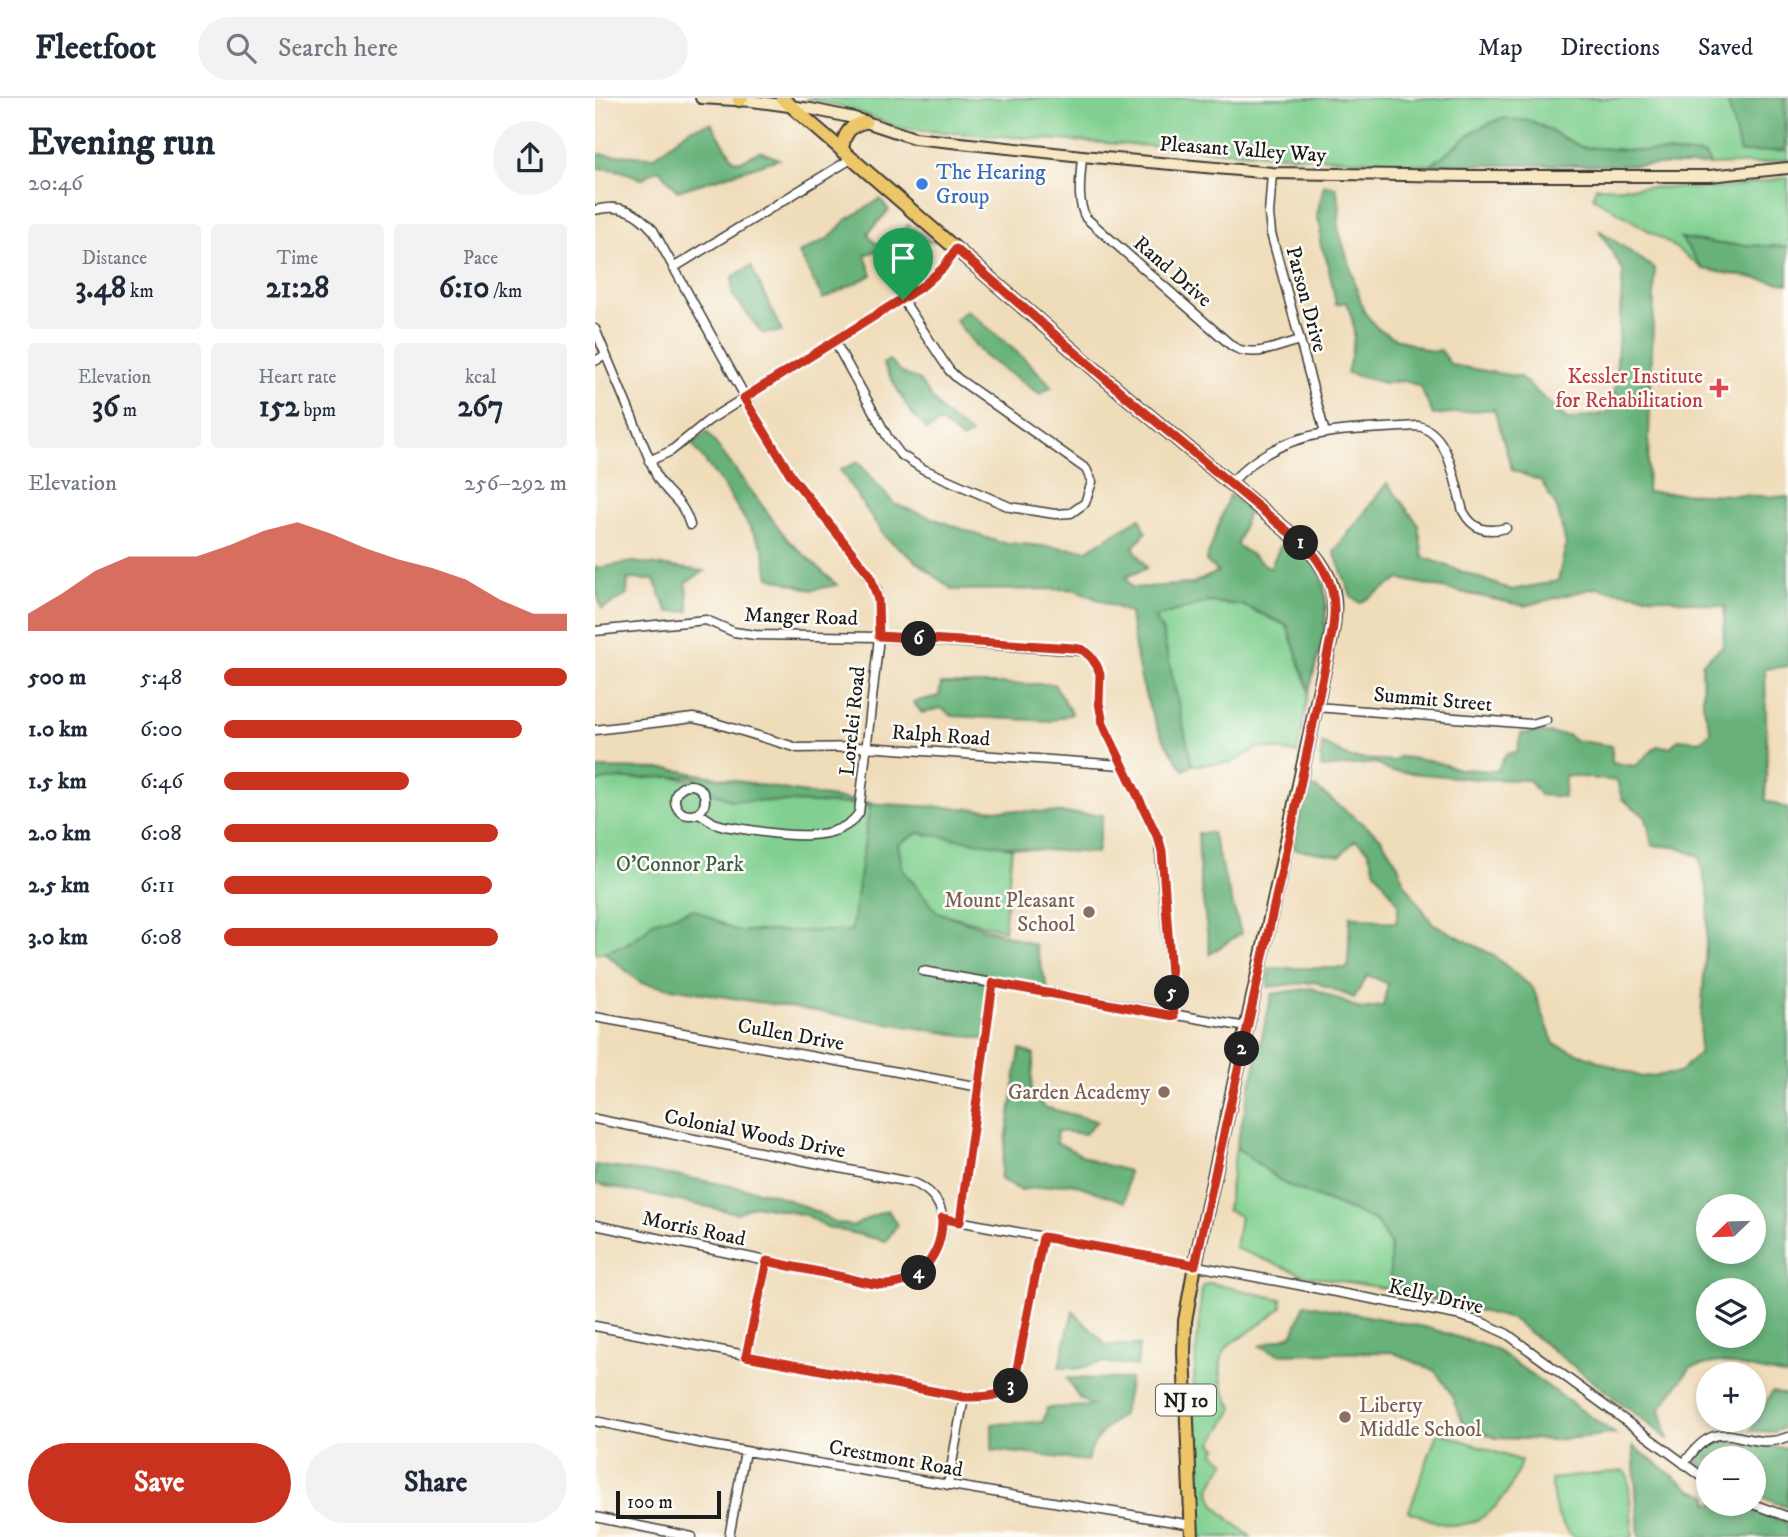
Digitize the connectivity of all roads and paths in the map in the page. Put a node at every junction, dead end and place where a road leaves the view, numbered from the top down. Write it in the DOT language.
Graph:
graph roads {
  1 [pos="701,98"];
  2 [pos="740,99"];
  3 [pos="785,101"];
  4 [pos="865,122"];
  5 [pos="846,155"];
  6 [pos="1082,156"];
  7 [pos="1788,168"];
  8 [pos="1272,173"];
  9 [pos="595,210"];
  10 [pos="956,249"];
  11 [pos="673,268"];
  12 [pos="903,300"];
  13 [pos="595,329"];
  14 [pos="1300,340"];
  15 [pos="835,342"];
  16 [pos="606,355"];
  17 [pos="595,361"];
  18 [pos="744,398"];
  19 [pos="1325,433"];
  20 [pos="649,461"];
  21 [pos="1230,484"];
  22 [pos="690,525"];
  23 [pos="1506,528"];
  24 [pos="595,631"];
  25 [pos="879,636"];
  26 [pos="1316,708"];
  27 [pos="1546,720"];
  28 [pos="595,730"];
  29 [pos="866,747"];
  30 [pos="1122,765"];
  31 [pos="699,813"];
  32 [pos="923,971"];
  33 [pos="993,983"];
  34 [pos="1174,1016"];
  35 [pos="595,1017"];
  36 [pos="1247,1027"];
  37 [pos="980,1087"];
  38 [pos="595,1119"];
  39 [pos="942,1218"];
  40 [pos="960,1222"];
  41 [pos="595,1225"];
  42 [pos="1043,1237"];
  43 [pos="767,1261"];
  44 [pos="1195,1265"];
  45 [pos="595,1326"];
  46 [pos="746,1356"];
  47 [pos="964,1397"];
  48 [pos="595,1422"];
  49 [pos="1788,1437"];
  50 [pos="745,1451"];
  51 [pos="1683,1464"];
  52 [pos="1696,1473"];
  53 [pos="948,1485"];
  54 [pos="1766,1509"];
  55 [pos="595,1517"];
  56 [pos="1788,1517"];
  57 [pos="1192,1531"];
  58 [pos="692,1537"];
  59 [pos="729,1537"];
  1 -- 2 [label="main road, Pleasant Valley Way"];
  2 -- 3 [label="main road, Pleasant Valley Way"];
  3 -- 4 [label="main road, Pleasant Valley Way"];
  3 -- 5 [label="main road, NJ 10"];
  4 -- 5 [label="main road"];
  4 -- 6 [label="main road, Pleasant Valley Way"];
  5 -- 10 [label="main road, NJ 10"];
  5 -- 11 [label="street"];
  6 -- 8 [label="main road, Pleasant Valley Way"];
  6 -- 14 [label="street, Rand Drive"];
  7 -- 8 [label="main road, Pleasant Valley Way"];
  8 -- 14 [label="street, Parson Drive"];
  9 -- 11 [label="street, Lorelei Road"];
  10 -- 12 [label="street"];
  10 -- 21 [label="main road, NJ 10"];
  11 -- 18 [label="street, Lorelei Road"];
  12 -- 15 [label="street"];
  12 -- 15 [label="street"];
  13 -- 16 [label="street"];
  14 -- 19 [label="street, Parson Drive"];
  15 -- 18 [label="street"];
  16 -- 17 [label="street"];
  16 -- 20 [label="street"];
  18 -- 20 [label="street"];
  18 -- 25 [label="street, Lorelei Road"];
  19 -- 21 [label="street"];
  19 -- 23 [label="street"];
  20 -- 22 [label="street"];
  21 -- 26 [label="main road, NJ 10"];
  24 -- 25 [label="street, Manger Road"];
  25 -- 29 [label="street, Lorelei Road"];
  25 -- 30 [label="street, Manger Road"];
  26 -- 27 [label="street, Summit Street"];
  26 -- 36 [label="main road, NJ 10"];
  28 -- 29 [label="street, Ralph Road"];
  29 -- 30 [label="street, Ralph Road"];
  29 -- 31 [label="street, Lorelei Road"];
  30 -- 34 [label="street, Manger Road"];
  32 -- 33 [label="street"];
  33 -- 34 [label="street"];
  33 -- 37 [label="street"];
  34 -- 36 [label="street"];
  35 -- 37 [label="street, Cullen Drive"];
  36 -- 44 [label="main road, NJ 10"];
  37 -- 40 [label="street"];
  38 -- 39 [label="street, Colonial Woods Drive"];
  39 -- 40 [label="street, Kelly Drive"];
  39 -- 43 [label="street, Morris Road"];
  40 -- 42 [label="street, Kelly Drive"];
  41 -- 43 [label="street, Morris Road"];
  42 -- 44 [label="street, Kelly Drive"];
  42 -- 47 [label="street"];
  43 -- 46 [label="street"];
  44 -- 51 [label="street, Kelly Drive"];
  44 -- 57 [label="main road, NJ 10"];
  45 -- 46 [label="street"];
  46 -- 47 [label="street"];
  47 -- 53 [label="street"];
  48 -- 50 [label="street, Crestmont Road"];
  49 -- 51 [label="street"];
  50 -- 53 [label="street, Crestmont Road"];
  50 -- 59 [label="street"];
  51 -- 52 [label="street, Kelly Drive"];
  53 -- 57 [label="street, Crestmont Road"];
  54 -- 56 [label="street"];
  55 -- 58 [label="street"];
}
